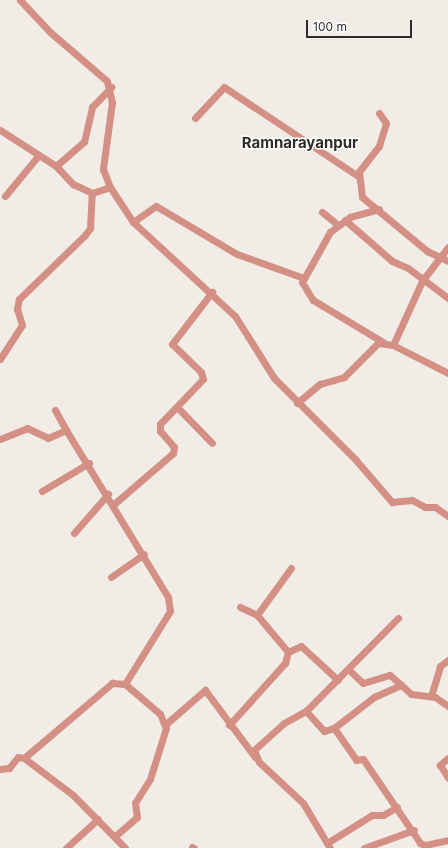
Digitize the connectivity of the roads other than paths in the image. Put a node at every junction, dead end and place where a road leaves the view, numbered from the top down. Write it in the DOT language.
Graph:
graph roads {
  1 [pos="20,0"];
  2 [pos="111,87"];
  3 [pos="379,113"];
  4 [pos="195,118"];
  5 [pos="0,131"];
  6 [pos="38,156"];
  7 [pos="56,166"];
  8 [pos="358,176"];
  9 [pos="110,187"];
  10 [pos="92,193"];
  11 [pos="6,196"];
  12 [pos="379,209"];
  13 [pos="322,212"];
  14 [pos="344,220"];
  15 [pos="133,222"];
  16 [pos="338,225"];
  17 [pos="448,247"];
  18 [pos="445,260"];
  19 [pos="304,278"];
  20 [pos="422,282"];
  21 [pos="212,292"];
  22 [pos="448,298"];
  23 [pos="383,342"];
  24 [pos="393,346"];
  25 [pos="0,359"];
  26 [pos="448,373"];
  27 [pos="297,403"];
  28 [pos="177,407"];
  29 [pos="55,410"];
  30 [pos="66,430"];
  31 [pos="0,439"];
  32 [pos="212,443"];
  33 [pos="89,463"];
  34 [pos="42,491"];
  35 [pos="108,494"];
  36 [pos="114,504"];
  37 [pos="448,516"];
  38 [pos="74,533"];
  39 [pos="144,554"];
  40 [pos="291,568"];
  41 [pos="111,577"];
  42 [pos="240,607"];
  43 [pos="257,615"];
  44 [pos="398,618"];
  45 [pos="288,652"];
  46 [pos="448,660"];
  47 [pos="349,670"];
  48 [pos="338,680"];
  49 [pos="125,684"];
  50 [pos="401,685"];
  51 [pos="431,696"];
  52 [pos="448,706"];
  53 [pos="306,711"];
  54 [pos="166,724"];
  55 [pos="229,725"];
  56 [pos="334,728"];
  57 [pos="24,758"];
  58 [pos="448,758"];
  59 [pos="259,762"];
  60 [pos="1,772"];
  61 [pos="448,778"];
  62 [pos="397,807"];
  63 [pos="98,819"];
  64 [pos="414,830"];
  65 [pos="115,836"];
  66 [pos="448,840"];
  67 [pos="329,846"];
  68 [pos="66,848"];
  69 [pos="125,848"];
  70 [pos="364,848"];
  1 -- 2 [label="street"];
  2 -- 7 [label="street"];
  2 -- 9 [label="street"];
  3 -- 8 [label="street"];
  4 -- 8 [label="street"];
  5 -- 6 [label="street"];
  6 -- 7 [label="street"];
  6 -- 11 [label="street"];
  7 -- 10 [label="street"];
  8 -- 12 [label="street"];
  9 -- 10 [label="street"];
  9 -- 15 [label="street"];
  10 -- 25 [label="street"];
  12 -- 14 [label="street"];
  12 -- 18 [label="street"];
  13 -- 16 [label="street"];
  14 -- 16 [label="street"];
  14 -- 20 [label="street"];
  15 -- 19 [label="street"];
  15 -- 21 [label="street"];
  16 -- 19 [label="street"];
  17 -- 18 [label="street"];
  18 -- 20 [label="street"];
  19 -- 23 [label="street"];
  20 -- 22 [label="street"];
  20 -- 24 [label="street"];
  21 -- 27 [label="street"];
  21 -- 28 [label="street"];
  23 -- 24 [label="street"];
  23 -- 27 [label="street"];
  24 -- 26 [label="street"];
  27 -- 37 [label="street"];
  28 -- 32 [label="street"];
  28 -- 36 [label="street"];
  29 -- 30 [label="street"];
  30 -- 31 [label="street"];
  30 -- 33 [label="street"];
  33 -- 34 [label="street"];
  33 -- 35 [label="street"];
  35 -- 36 [label="street"];
  35 -- 38 [label="street"];
  36 -- 39 [label="street"];
  39 -- 41 [label="street"];
  39 -- 49 [label="street"];
  40 -- 43 [label="street"];
  42 -- 43 [label="street"];
  43 -- 45 [label="street"];
  44 -- 47 [label="street"];
  45 -- 48 [label="street"];
  45 -- 55 [label="street"];
  46 -- 51 [label="street"];
  47 -- 48 [label="street"];
  47 -- 50 [label="street"];
  48 -- 53 [label="street"];
  49 -- 54 [label="street"];
  49 -- 57 [label="street"];
  50 -- 51 [label="street"];
  50 -- 56 [label="street"];
  51 -- 52 [label="street"];
  53 -- 56 [label="street"];
  53 -- 59 [label="street"];
  54 -- 55 [label="street"];
  54 -- 65 [label="street"];
  55 -- 59 [label="street"];
  56 -- 62 [label="street"];
  57 -- 60 [label="street"];
  57 -- 63 [label="street"];
  58 -- 61 [label="street"];
  59 -- 67 [label="street"];
  62 -- 64 [label="street"];
  62 -- 67 [label="street"];
  63 -- 65 [label="street"];
  63 -- 68 [label="street"];
  64 -- 66 [label="street"];
  64 -- 70 [label="street"];
  65 -- 69 [label="street"];
}
